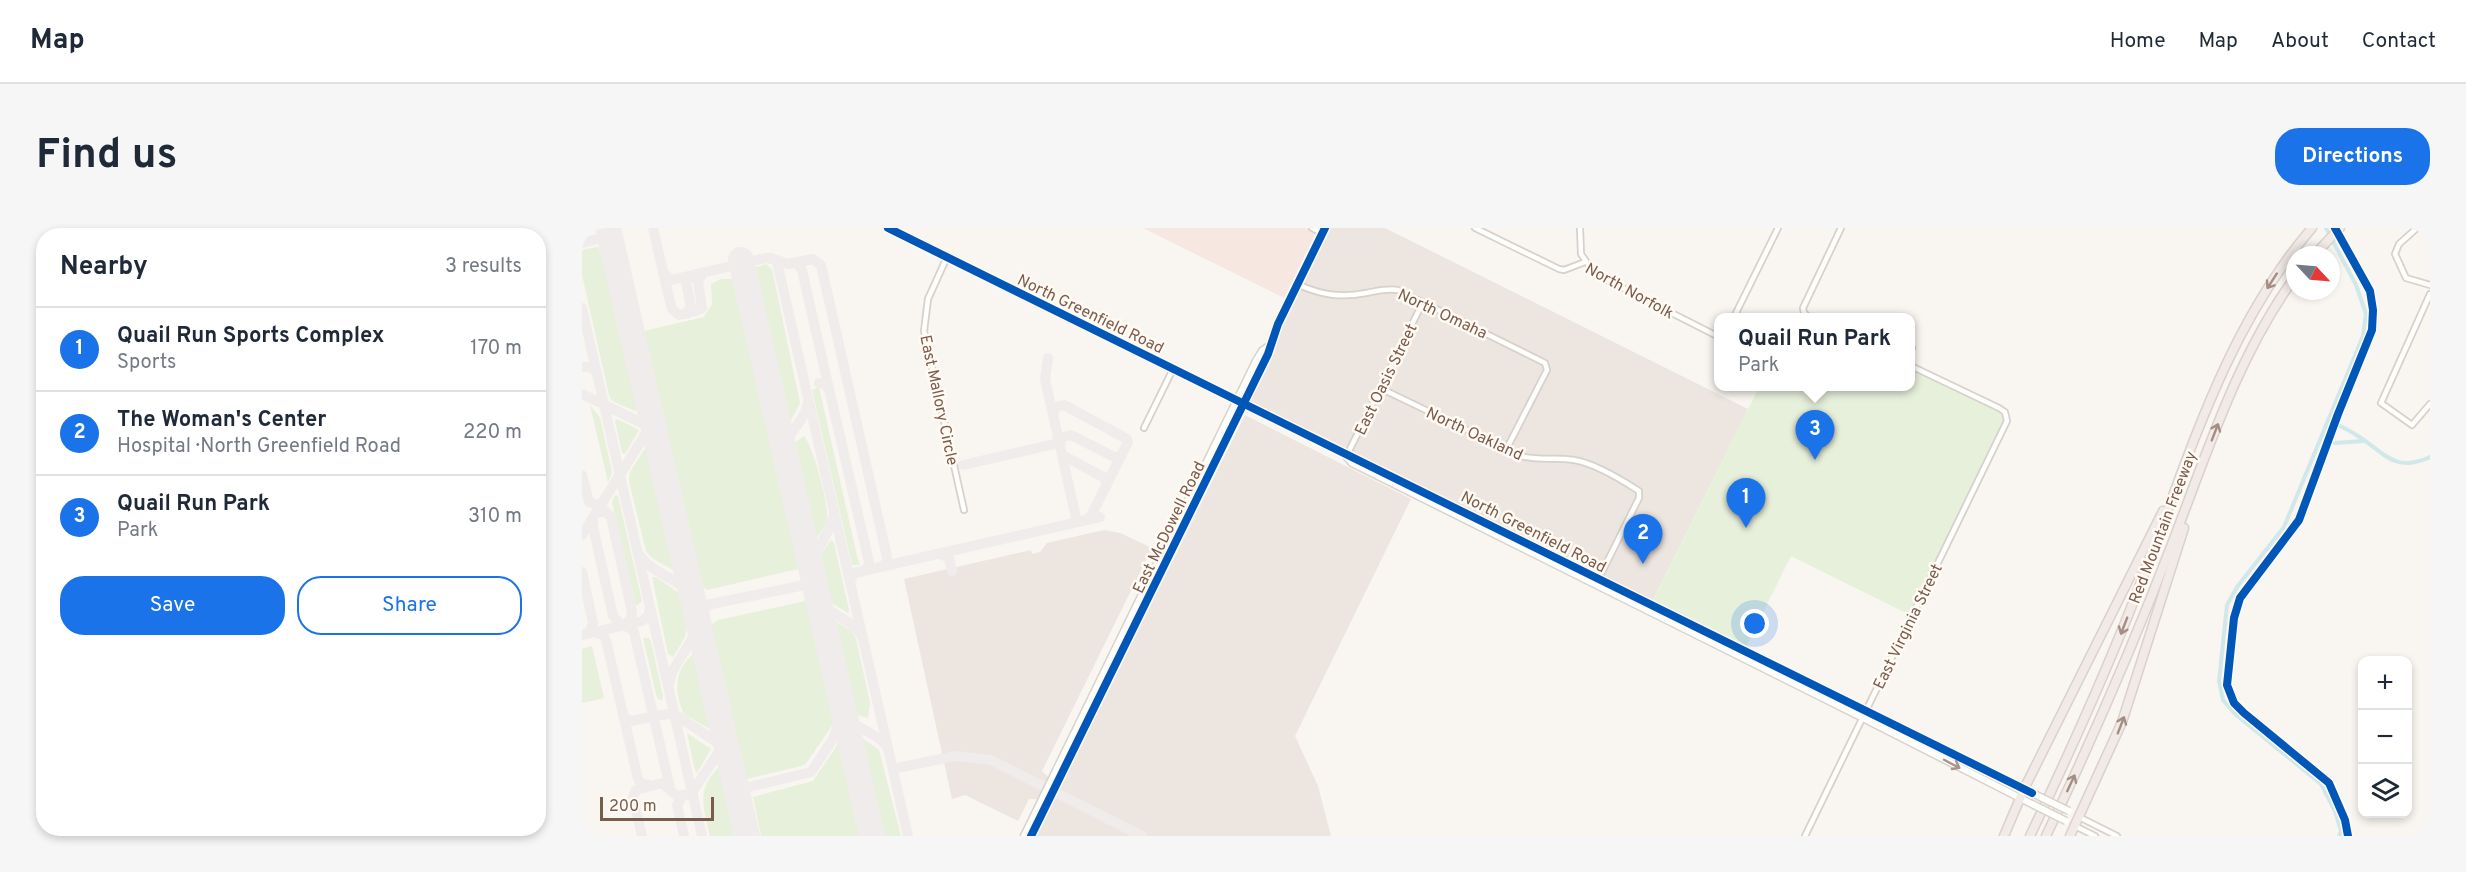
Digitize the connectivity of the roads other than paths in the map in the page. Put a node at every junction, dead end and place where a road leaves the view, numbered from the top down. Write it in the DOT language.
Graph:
graph roads {
  1 [pos="888,228"];
  2 [pos="1312,228"];
  3 [pos="1475,228"];
  4 [pos="1580,228"];
  5 [pos="1778,228"];
  6 [pos="1841,228"];
  7 [pos="2333,228"];
  8 [pos="2340,228"];
  9 [pos="2417,228"];
  10 [pos="1324,231"];
  11 [pos="2310,231"];
  12 [pos="2323,243"];
  13 [pos="2320,246"];
  14 [pos="947,257"];
  15 [pos="1585,262"];
  16 [pos="1297,284"];
  17 [pos="2430,285"];
  18 [pos="2286,290"];
  19 [pos="2430,294"];
  20 [pos="1423,302"];
  21 [pos="1736,313"];
  22 [pos="1805,313"];
  23 [pos="1714,334"];
  24 [pos="1915,368"];
  25 [pos="1173,369"];
  26 [pos="1380,388"];
  27 [pos="1240,402"];
  28 [pos="2430,404"];
  29 [pos="2205,414"];
  30 [pos="1144,428"];
  31 [pos="1506,450"];
  32 [pos="1346,456"];
  33 [pos="2194,487"];
  34 [pos="964,510"];
  35 [pos="1468,520"];
  36 [pos="1503,531"];
  37 [pos="1163,559"];
  38 [pos="1597,582"];
  39 [pos="1864,714"];
  40 [pos="2028,791"];
  41 [pos="2023,800"];
  42 [pos="2075,815"];
  43 [pos="2075,826"];
  44 [pos="1024,836"];
  45 [pos="1031,836"];
  46 [pos="1805,836"];
  47 [pos="2004,836"];
  48 [pos="2030,836"];
  49 [pos="2046,836"];
  50 [pos="2070,836"];
  51 [pos="2095,836"];
  52 [pos="2116,836"];
  1 -- 14 [label="main road, North Greenfield Road"];
  2 -- 10 [label="street"];
  3 -- 15 [label="street, North Norfolk"];
  4 -- 15 [label="street"];
  5 -- 21 [label="street"];
  6 -- 22 [label="street"];
  7 -- 12 [label="highway"];
  8 -- 12 [label="highway"];
  9 -- 17 [label="street"];
  10 -- 16 [label="main road, East McDowell Road"];
  11 -- 29 [label="highway, Red Mountain Freeway, one-way"];
  12 -- 13 [label="highway"];
  14 -- 25 [label="main road, North Greenfield Road"];
  14 -- 34 [label="street, East Mallory Circle"];
  15 -- 23 [label="street, North Norfolk"];
  16 -- 20 [label="street, North Omaha"];
  16 -- 27 [label="main road, East McDowell Road"];
  33 -- 18 [label="highway, Red Mountain Freeway, one-way"];
  19 -- 28 [label="street"];
  20 -- 26 [label="street, East Oasis Street"];
  20 -- 31 [label="street, North Omaha"];
  24 -- 39 [label="street, East Virginia Street"];
  25 -- 27 [label="main road, North Greenfield Road"];
  25 -- 30 [label="street"];
  26 -- 31 [label="street, North Oakland"];
  26 -- 32 [label="street, East Oasis Street"];
  27 -- 32 [label="main road, North Greenfield Road"];
  27 -- 37 [label="main road, East McDowell Road"];
  29 -- 40 [label="highway"];
  29 -- 48 [label="highway, Red Mountain Freeway, one-way"];
  31 -- 38 [label="street, North Oakland"];
  32 -- 35 [label="main road, North Greenfield Road"];
  32 -- 36 [label="main road, North Greenfield Road"];
  42 -- 33 [label="highway, one-way"];
  49 -- 33 [label="highway, Red Mountain Freeway, one-way"];
  35 -- 36 [label="main road"];
  35 -- 38 [label="main road, North Greenfield Road"];
  36 -- 38 [label="main road, North Greenfield Road"];
  37 -- 44 [label="main road, East McDowell Road"];
  37 -- 45 [label="main road, East McDowell Road"];
  38 -- 39 [label="main road, North Greenfield Road"];
  39 -- 40 [label="main road, North Greenfield Road"];
  39 -- 41 [label="main road, North Greenfield Road, one-way"];
  39 -- 46 [label="street, East Virginia Street"];
  40 -- 41 [label="highway"];
  40 -- 42 [label="main road, North Greenfield Road, bridge"];
  41 -- 43 [label="main road, North Greenfield Road, bridge"];
  41 -- 47 [label="highway"];
  42 -- 43 [label="highway"];
  42 -- 52 [label="street, North Greenfield Road"];
  43 -- 50 [label="highway"];
  43 -- 51 [label="street, North Greenfield Road"];
}
